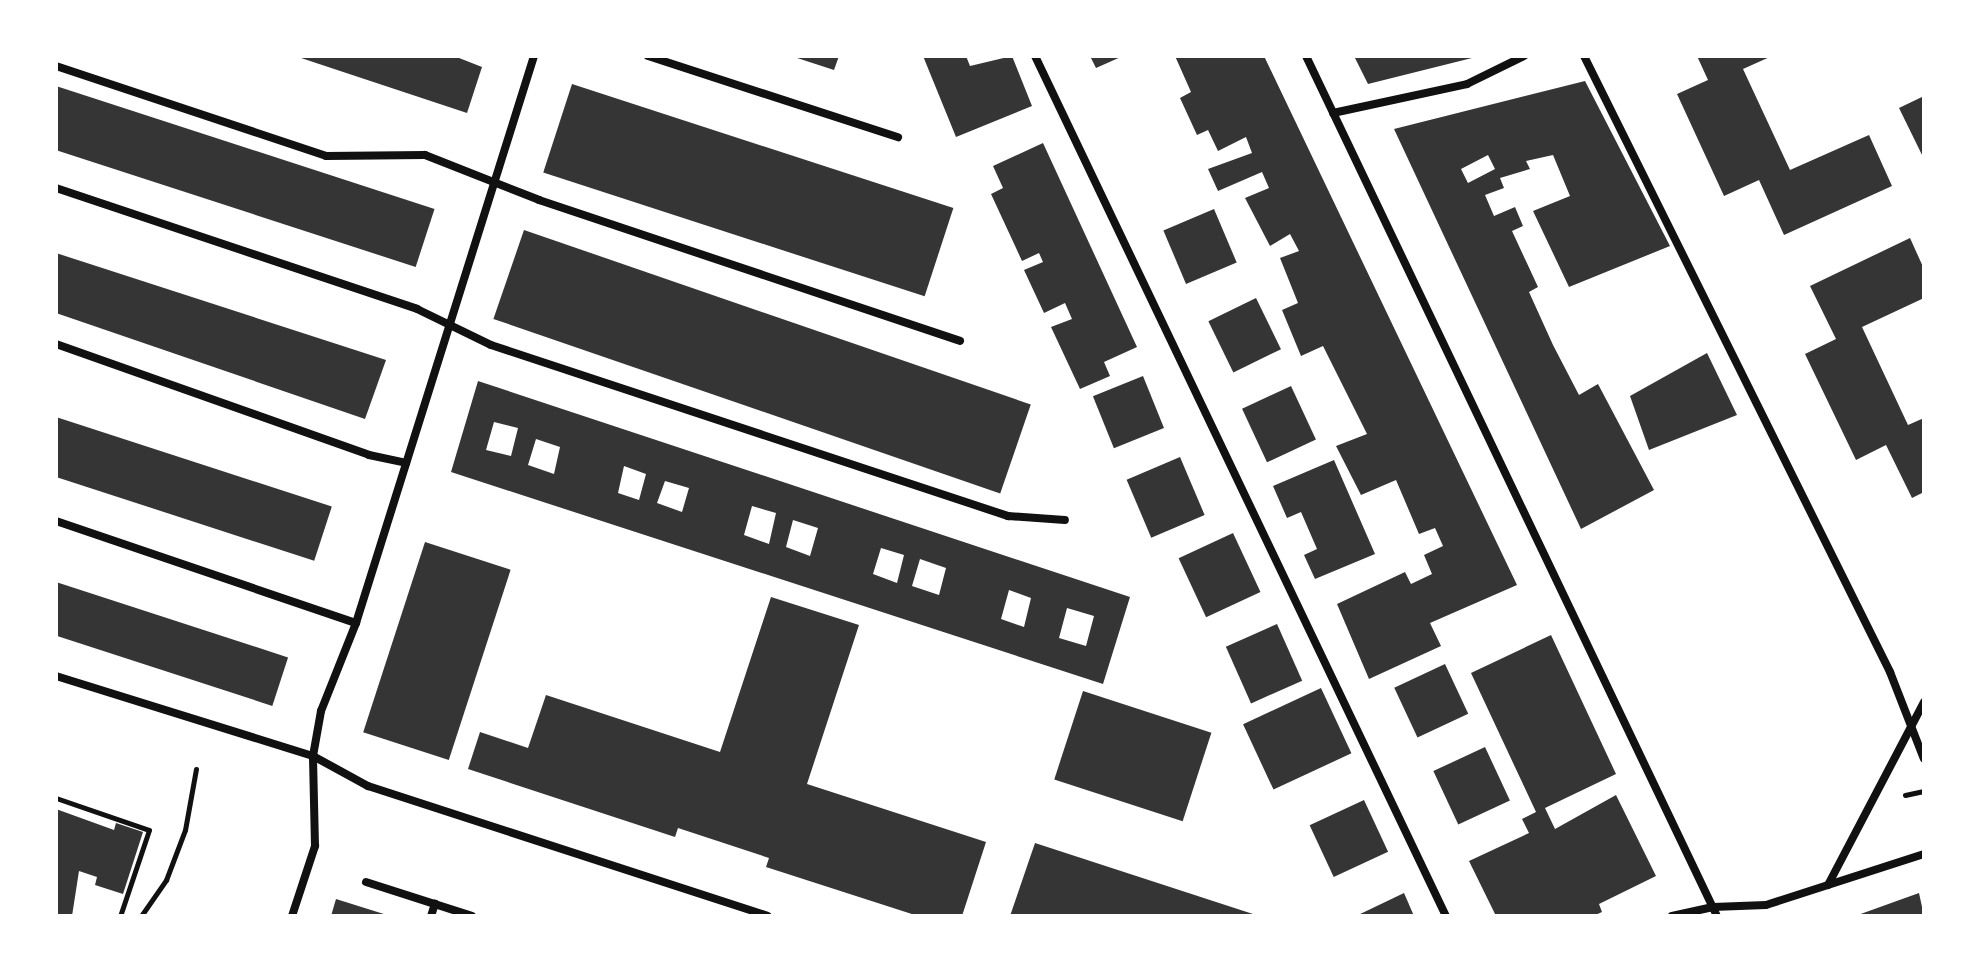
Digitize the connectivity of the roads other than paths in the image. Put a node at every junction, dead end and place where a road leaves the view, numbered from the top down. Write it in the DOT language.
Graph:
graph roads {
  1 [pos="534,56"];
  2 [pos="648,56"];
  3 [pos="1035,56"];
  4 [pos="1306,56"];
  5 [pos="1524,56"];
  6 [pos="1584,56"];
  7 [pos="56,66"];
  8 [pos="1333,113"];
  9 [pos="898,137"];
  10 [pos="494,181"];
  11 [pos="56,188"];
  12 [pos="449,327"];
  13 [pos="960,341"];
  14 [pos="56,344"];
  15 [pos="406,463"];
  16 [pos="1065,520"];
  17 [pos="56,521"];
  18 [pos="356,623"];
  19 [pos="56,676"];
  20 [pos="1924,702"];
  21 [pos="1913,721"];
  22 [pos="313,756"];
  23 [pos="1924,759"];
  24 [pos="1924,854"];
  25 [pos="366,882"];
  26 [pos="1828,885"];
  27 [pos="435,904"];
  28 [pos="1715,912"];
  29 [pos="292,916"];
  30 [pos="431,916"];
  31 [pos="472,916"];
  32 [pos="767,916"];
  33 [pos="1446,916"];
  34 [pos="1672,916"];
  1 -- 10 [label="street"];
  2 -- 9 [label="street"];
  3 -- 33 [label="street"];
  4 -- 8 [label="street"];
  5 -- 8 [label="street"];
  6 -- 21 [label="street"];
  7 -- 10 [label="street"];
  8 -- 28 [label="street"];
  10 -- 12 [label="street"];
  10 -- 13 [label="street"];
  11 -- 12 [label="street"];
  12 -- 15 [label="street"];
  12 -- 16 [label="street"];
  14 -- 15 [label="street"];
  15 -- 18 [label="street"];
  17 -- 18 [label="street"];
  18 -- 22 [label="street"];
  19 -- 22 [label="street"];
  20 -- 21 [label="street"];
  21 -- 23 [label="street"];
  21 -- 26 [label="street"];
  22 -- 29 [label="street"];
  22 -- 32 [label="street"];
  24 -- 26 [label="street"];
  25 -- 27 [label="street"];
  26 -- 28 [label="street"];
  27 -- 30 [label="street"];
  27 -- 31 [label="street"];
  28 -- 34 [label="street"];
}
